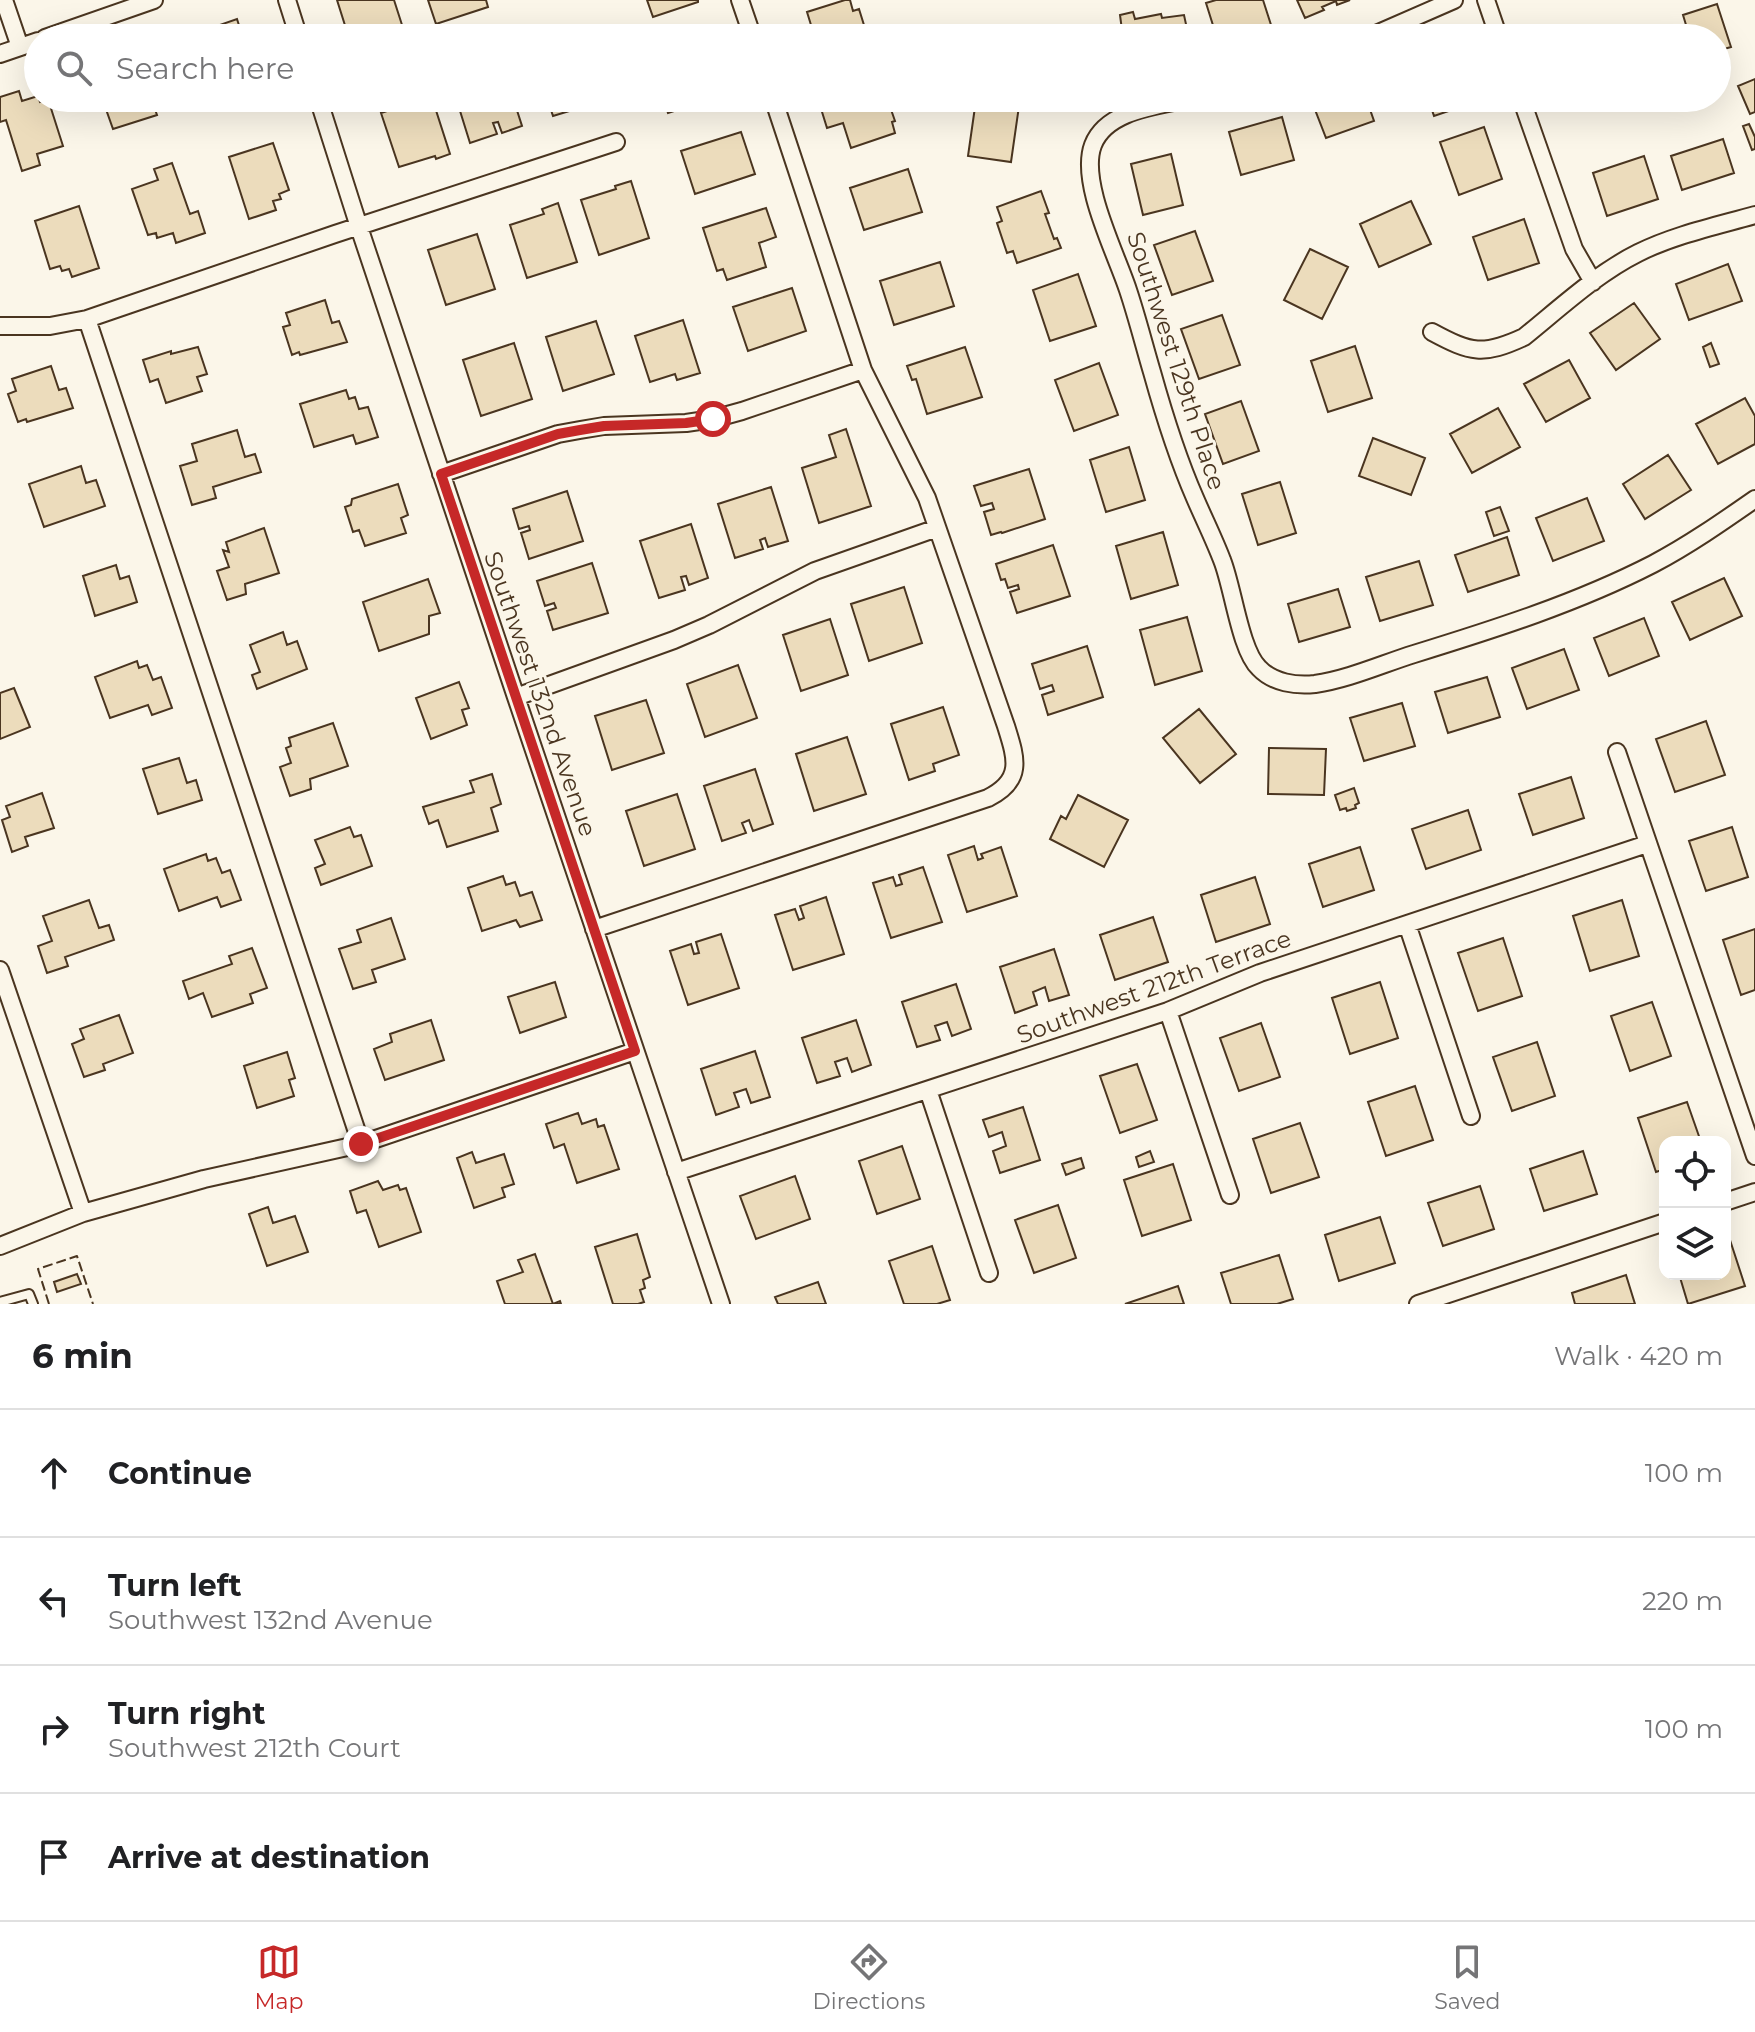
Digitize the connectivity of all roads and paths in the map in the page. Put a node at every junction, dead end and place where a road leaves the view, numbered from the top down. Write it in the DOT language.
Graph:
graph roads {
  1 [pos="4,0"];
  2 [pos="154,0"];
  3 [pos="287,0"];
  4 [pos="740,0"];
  5 [pos="1454,0"];
  6 [pos="1486,0"];
  7 [pos="85,24"];
  8 [pos="295,24"];
  9 [pos="748,24"];
  10 [pos="1399,24"];
  11 [pos="1494,24"];
  12 [pos="24,46"];
  13 [pos="20,47"];
  14 [pos="0,54"];
  15 [pos="322,112"];
  16 [pos="778,112"];
  17 [pos="1139,112"];
  18 [pos="1526,112"];
  19 [pos="616,142"];
  20 [pos="1755,215"];
  21 [pos="359,227"];
  22 [pos="1593,282"];
  23 [pos="87,319"];
  24 [pos="0,326"];
  25 [pos="1432,332"];
  26 [pos="863,370"];
  27 [pos="441,474"];
  28 [pos="1755,499"];
  29 [pos="937,528"];
  30 [pos="516,697"];
  31 [pos="1617,752"];
  32 [pos="1647,844"];
  33 [pos="1407,924"];
  34 [pos="594,929"];
  35 [pos="0,970"];
  36 [pos="1168,1011"];
  37 [pos="635,1051"];
  38 [pos="928,1090"];
  39 [pos="1471,1116"];
  40 [pos="361,1144"];
  41 [pos="1755,1156"];
  42 [pos="676,1172"];
  43 [pos="1755,1192"];
  44 [pos="1230,1195"];
  45 [pos="1731,1200"];
  46 [pos="83,1213"];
  47 [pos="1659,1224"];
  48 [pos="0,1246"];
  49 [pos="989,1273"];
  50 [pos="0,1302"];
  51 [pos="33,1304"];
  52 [pos="721,1304"];
  53 [pos="1418,1304"];
  1 -- 13 [label="street"];
  2 -- 7 [label="street"];
  3 -- 8 [label="street"];
  4 -- 9 [label="street"];
  5 -- 10 [label="street"];
  6 -- 11 [label="street"];
  12 -- 13 [label="street"];
  13 -- 14 [label="street"];
  15 -- 21 [label="street, Southwest 132nd Avenue"];
  16 -- 26 [label="street"];
  17 -- 28 [label="street, Southwest 129th Place"];
  18 -- 22 [label="street"];
  19 -- 21 [label="street"];
  20 -- 22 [label="street"];
  21 -- 23 [label="street"];
  21 -- 27 [label="street, Southwest 132nd Avenue"];
  22 -- 25 [label="street"];
  23 -- 24 [label="street"];
  23 -- 40 [label="street"];
  26 -- 27 [label="street"];
  26 -- 29 [label="street"];
  27 -- 30 [label="street, Southwest 132nd Avenue"];
  29 -- 30 [label="street"];
  29 -- 34 [label="street"];
  30 -- 34 [label="street, Southwest 132nd Avenue"];
  31 -- 32 [label="street"];
  32 -- 33 [label="street, Southwest 212th Terrace"];
  32 -- 41 [label="street"];
  33 -- 36 [label="street, Southwest 212th Terrace"];
  33 -- 39 [label="street"];
  34 -- 37 [label="street, Southwest 132nd Avenue"];
  35 -- 46 [label="street"];
  36 -- 38 [label="street, Southwest 212th Terrace"];
  36 -- 44 [label="street"];
  37 -- 40 [label="street"];
  37 -- 42 [label="street, Southwest 132nd Avenue"];
  38 -- 42 [label="street, Southwest 212th Terrace"];
  38 -- 49 [label="street"];
  40 -- 46 [label="street"];
  42 -- 52 [label="street, Southwest 132nd Avenue"];
  43 -- 45 [label="street"];
  46 -- 48 [label="street"];
  47 -- 53 [label="street"];
  50 -- 51 [label="lane"];
}
